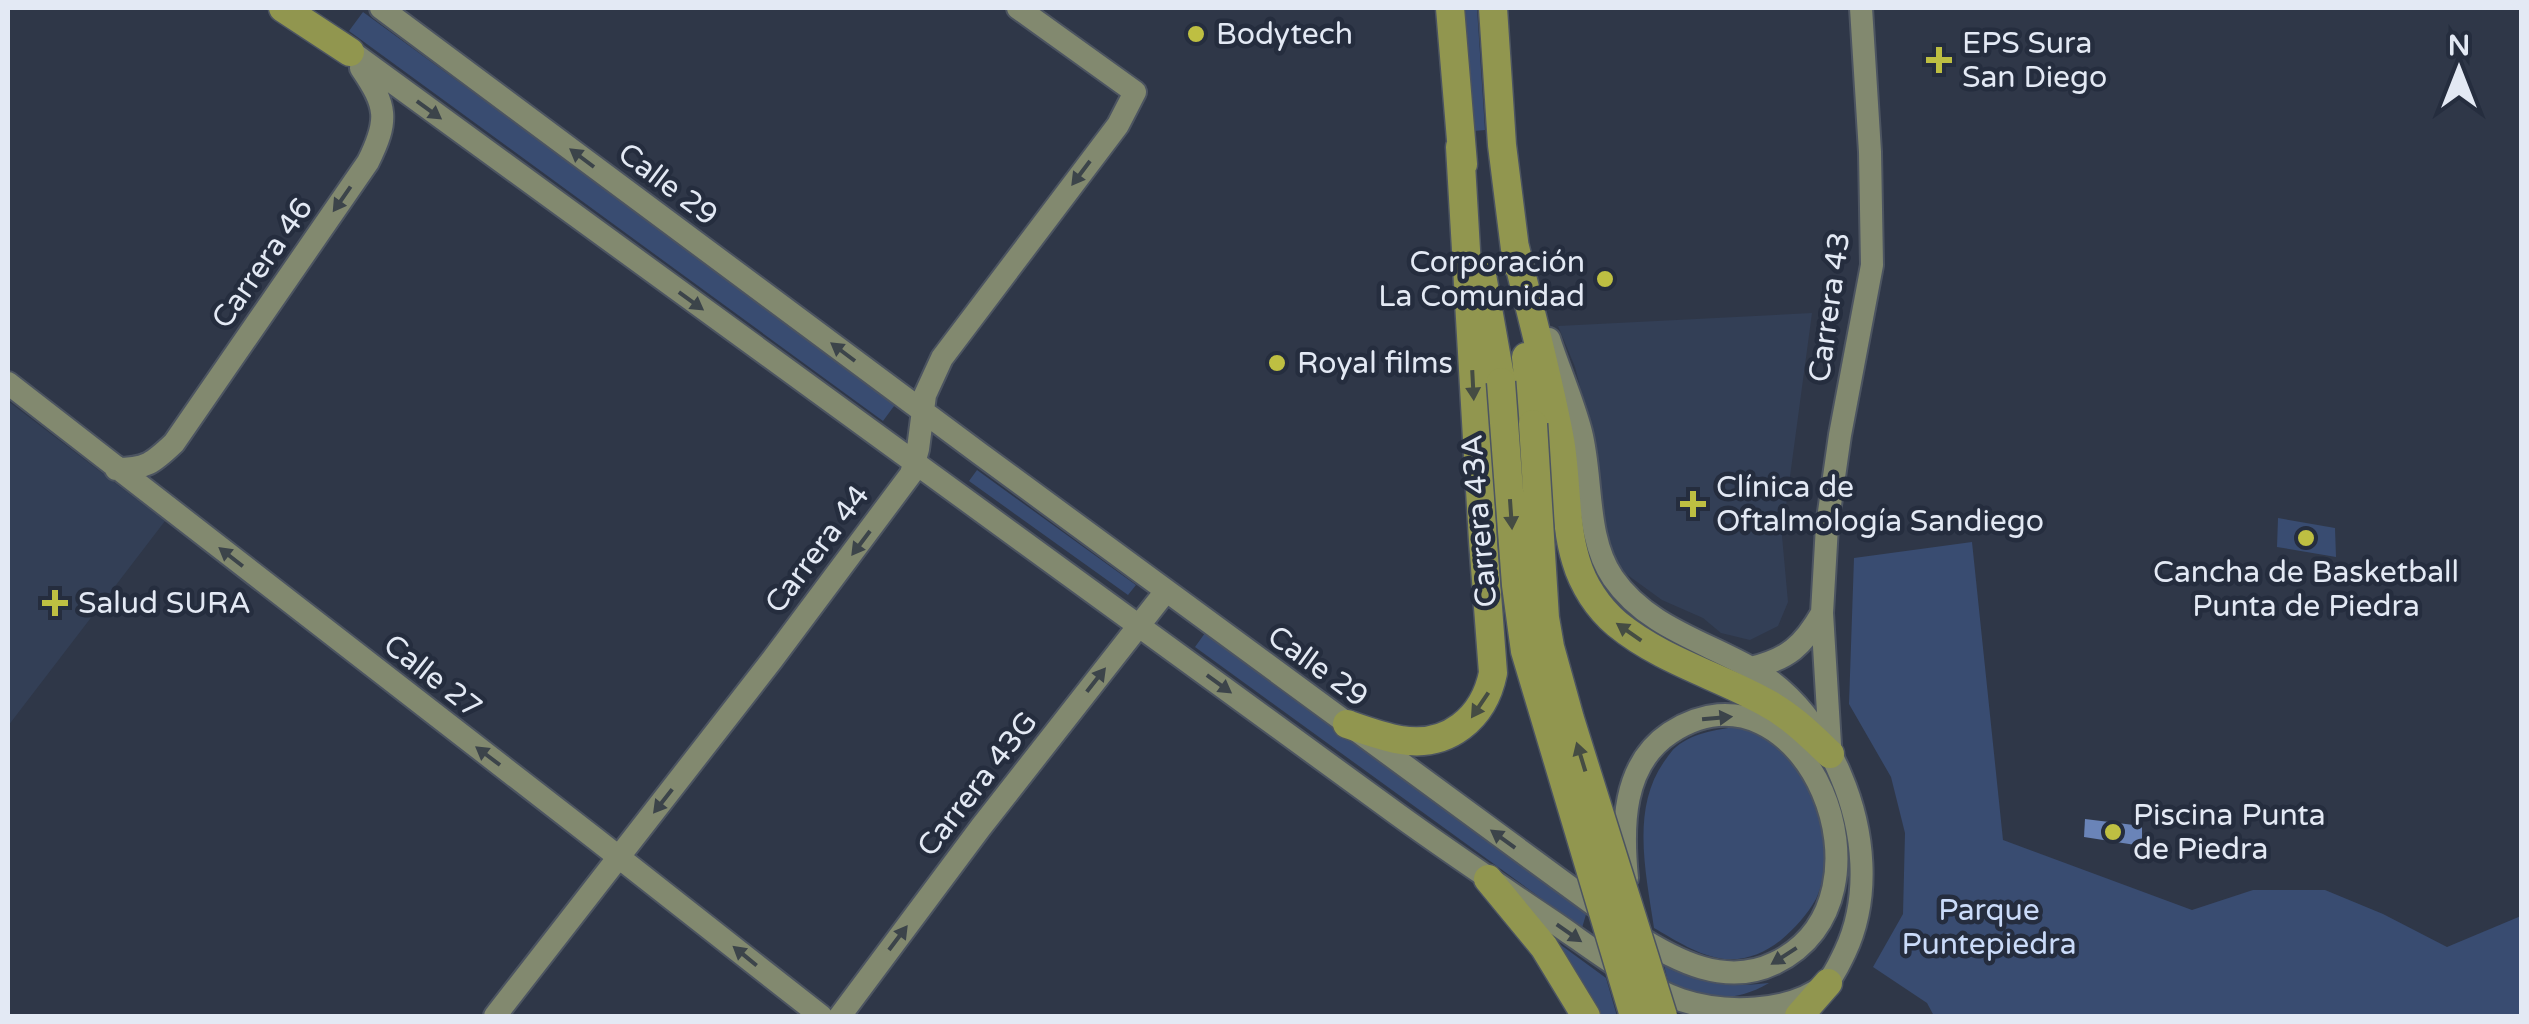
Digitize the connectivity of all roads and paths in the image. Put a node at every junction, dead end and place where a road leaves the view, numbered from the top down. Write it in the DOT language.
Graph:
graph roads {
  1 [pos="284,8"];
  2 [pos="297,8"];
  3 [pos="381,8"];
  4 [pos="1018,8"];
  5 [pos="1450,8"];
  6 [pos="1493,8"];
  7 [pos="1862,8"];
  8 [pos="350,52"];
  9 [pos="1460,148"];
  10 [pos="1516,246"];
  11 [pos="8,383"];
  12 [pos="921,410"];
  13 [pos="916,463"];
  14 [pos="116,469"];
  15 [pos="1166,591"];
  16 [pos="1822,613"];
  17 [pos="1140,627"];
  18 [pos="1751,668"];
  19 [pos="1347,724"];
  20 [pos="1830,754"];
  21 [pos="618,859"];
  22 [pos="1488,879"];
  23 [pos="1630,912"];
  24 [pos="1828,983"];
  25 [pos="495,1016"];
  26 [pos="821,1016"];
  27 [pos="840,1016"];
  28 [pos="1586,1016"];
  29 [pos="1634,1016"];
  30 [pos="1664,1016"];
  31 [pos="1799,1016"];
  1 -- 8 [label="main road"];
  2 -- 8 [label="main road"];
  12 -- 3 [label="main road, Calle 29, one-way"];
  4 -- 12 [label="main road, Carrera 44, one-way"];
  5 -- 9 [label="main road, Carrera 43A"];
  6 -- 10 [label="main road, Carrera 43A"];
  7 -- 16 [label="main road, Carrera 43"];
  8 -- 13 [label="main road, one-way"];
  8 -- 14 [label="main road, Carrera 46, one-way"];
  9 -- 19 [label="main road, one-way"];
  9 -- 29 [label="main road, Carrera 43A, one-way, bridge"];
  10 -- 18 [label="main road"];
  20 -- 10 [label="main road, one-way"];
  23 -- 10 [label="main road, Carrera 43A, one-way, bridge"];
  11 -- 14 [label="main road, Calle 27"];
  12 -- 13 [label="main road, Carrera 44"];
  12 -- 15 [label="main road, Calle 29"];
  13 -- 17 [label="main road"];
  13 -- 21 [label="main road, Carrera 44, one-way"];
  21 -- 14 [label="main road, Calle 27, one-way"];
  15 -- 17 [label="main road, Carrera 43G"];
  15 -- 19 [label="main road, Calle 29"];
  16 -- 18 [label="main road"];
  16 -- 20 [label="main road, Carrera 43"];
  17 -- 22 [label="main road, one-way"];
  27 -- 17 [label="main road, Carrera 43G, one-way"];
  18 -- 20 [label="main road"];
  23 -- 19 [label="main road, Calle 29, one-way, bridge"];
  20 -- 24 [label="main road"];
  21 -- 25 [label="main road, Carrera 44"];
  26 -- 21 [label="main road, Calle 27, one-way"];
  22 -- 24 [label="main road, one-way"];
  22 -- 28 [label="main road"];
  23 -- 30 [label="main road, Carrera 43A, bridge"];
  24 -- 31 [label="main road"];
}
